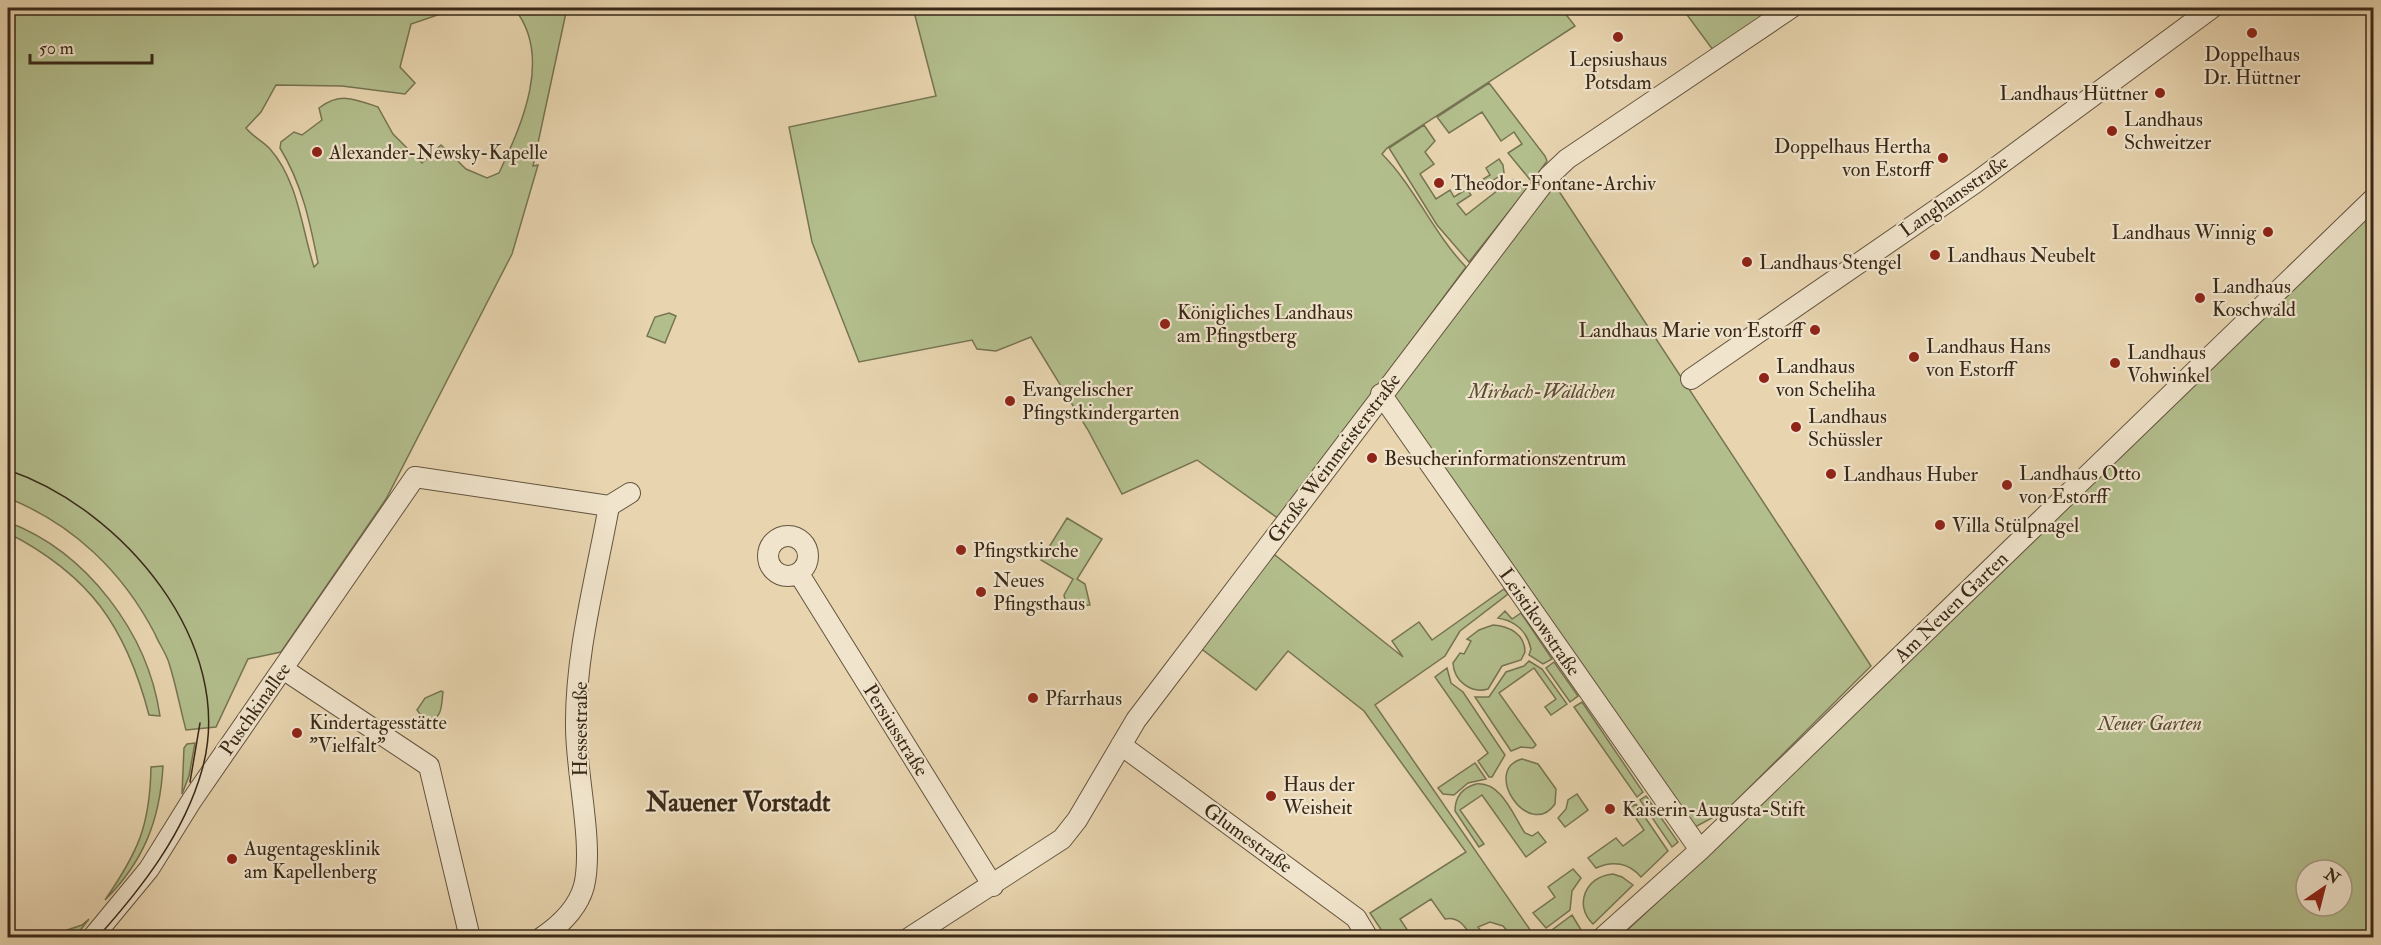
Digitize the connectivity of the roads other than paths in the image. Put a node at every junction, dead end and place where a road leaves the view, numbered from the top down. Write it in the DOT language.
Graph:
graph roads {
  1 [pos="1791,8"];
  2 [pos="2212,8"];
  3 [pos="2373,198"];
  4 [pos="1692,379"];
  5 [pos="1381,394"];
  6 [pos="630,493"];
  7 [pos="609,506"];
  8 [pos="799,574"];
  9 [pos="283,669"];
  10 [pos="1121,745"];
  11 [pos="1700,850"];
  12 [pos="993,886"];
  13 [pos="92,938"];
  14 [pos="470,938"];
  15 [pos="541,938"];
  16 [pos="909,938"];
  17 [pos="1368,938"];
  18 [pos="1602,938"];
  1 -- 5 [label="street, Große Weinmeisterstraße"];
  2 -- 4 [label="street, Langhansstraße"];
  3 -- 11 [label="street, Am Neuen Garten"];
  5 -- 10 [label="street, Große Weinmeisterstraße"];
  5 -- 11 [label="street, Leistikowstraße"];
  6 -- 7 [label="street"];
  7 -- 9 [label="street, Puschkinallee"];
  7 -- 15 [label="street, Hessestraße"];
  8 -- 12 [label="street, Persiusstraße"];
  9 -- 13 [label="street, Puschkinallee"];
  9 -- 14 [label="street"];
  10 -- 12 [label="street, Große Weinmeisterstraße"];
  10 -- 17 [label="street, Glumestraße"];
  11 -- 18 [label="street, Am Neuen Garten"];
  12 -- 16 [label="street, Große Weinmeisterstraße"];
}
